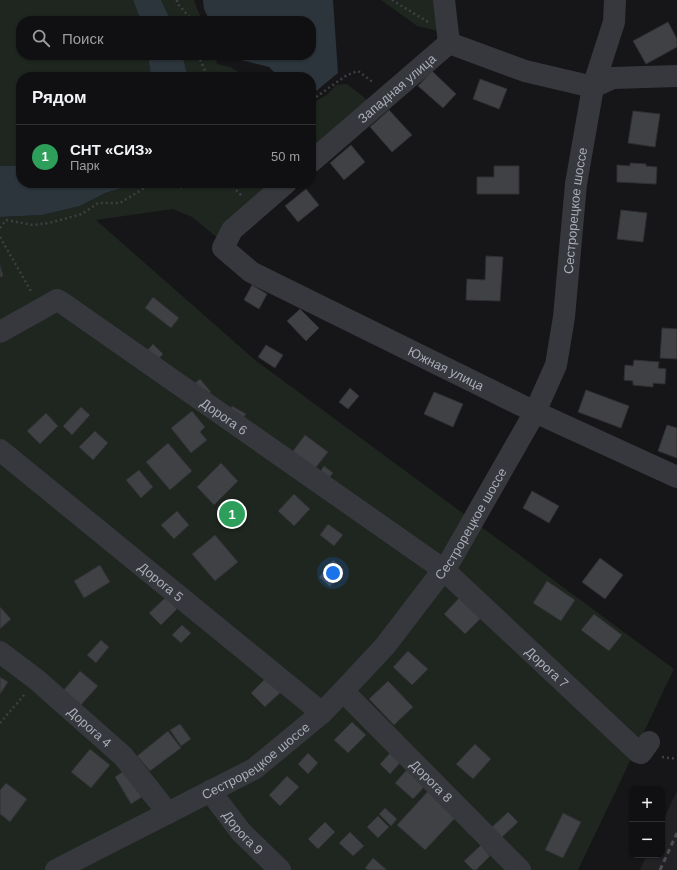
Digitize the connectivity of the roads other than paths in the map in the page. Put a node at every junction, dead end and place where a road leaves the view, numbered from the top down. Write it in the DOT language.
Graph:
graph roads {
  1 [pos="444,0"];
  2 [pos="615,0"];
  3 [pos="448,35"];
  4 [pos="677,76"];
  5 [pos="593,87"];
  6 [pos="316,158"];
  7 [pos="280,188"];
  8 [pos="0,332"];
  9 [pos="535,412"];
  10 [pos="0,450"];
  11 [pos="677,477"];
  12 [pos="444,570"];
  13 [pos="0,652"];
  14 [pos="343,691"];
  15 [pos="322,713"];
  16 [pos="649,742"];
  17 [pos="210,791"];
  18 [pos="168,813"];
  19 [pos="56,870"];
  20 [pos="280,870"];
  21 [pos="520,870"];
  1 -- 3 [label="street"];
  2 -- 5 [label="street, Сестрорецкое шоссе"];
  3 -- 5 [label="street"];
  3 -- 6 [label="street, Западная улица"];
  4 -- 5 [label="street"];
  5 -- 9 [label="street, Сестрорецкое шоссе"];
  7 -- 9 [label="street, Южная улица"];
  8 -- 12 [label="street, Дорога 6"];
  9 -- 11 [label="street, Южная улица"];
  9 -- 12 [label="street, Сестрорецкое шоссе"];
  10 -- 15 [label="street, Дорога 5"];
  12 -- 14 [label="street, Сестрорецкое шоссе"];
  12 -- 16 [label="street, Дорога 7"];
  13 -- 18 [label="street, Дорога 4"];
  14 -- 15 [label="street, Сестрорецкое шоссе"];
  14 -- 21 [label="street, Дорога 8"];
  15 -- 17 [label="street, Сестрорецкое шоссе"];
  17 -- 18 [label="street, Сестрорецкое шоссе"];
  17 -- 20 [label="street, Дорога 9"];
  18 -- 19 [label="street, Сестрорецкое шоссе"];
}
